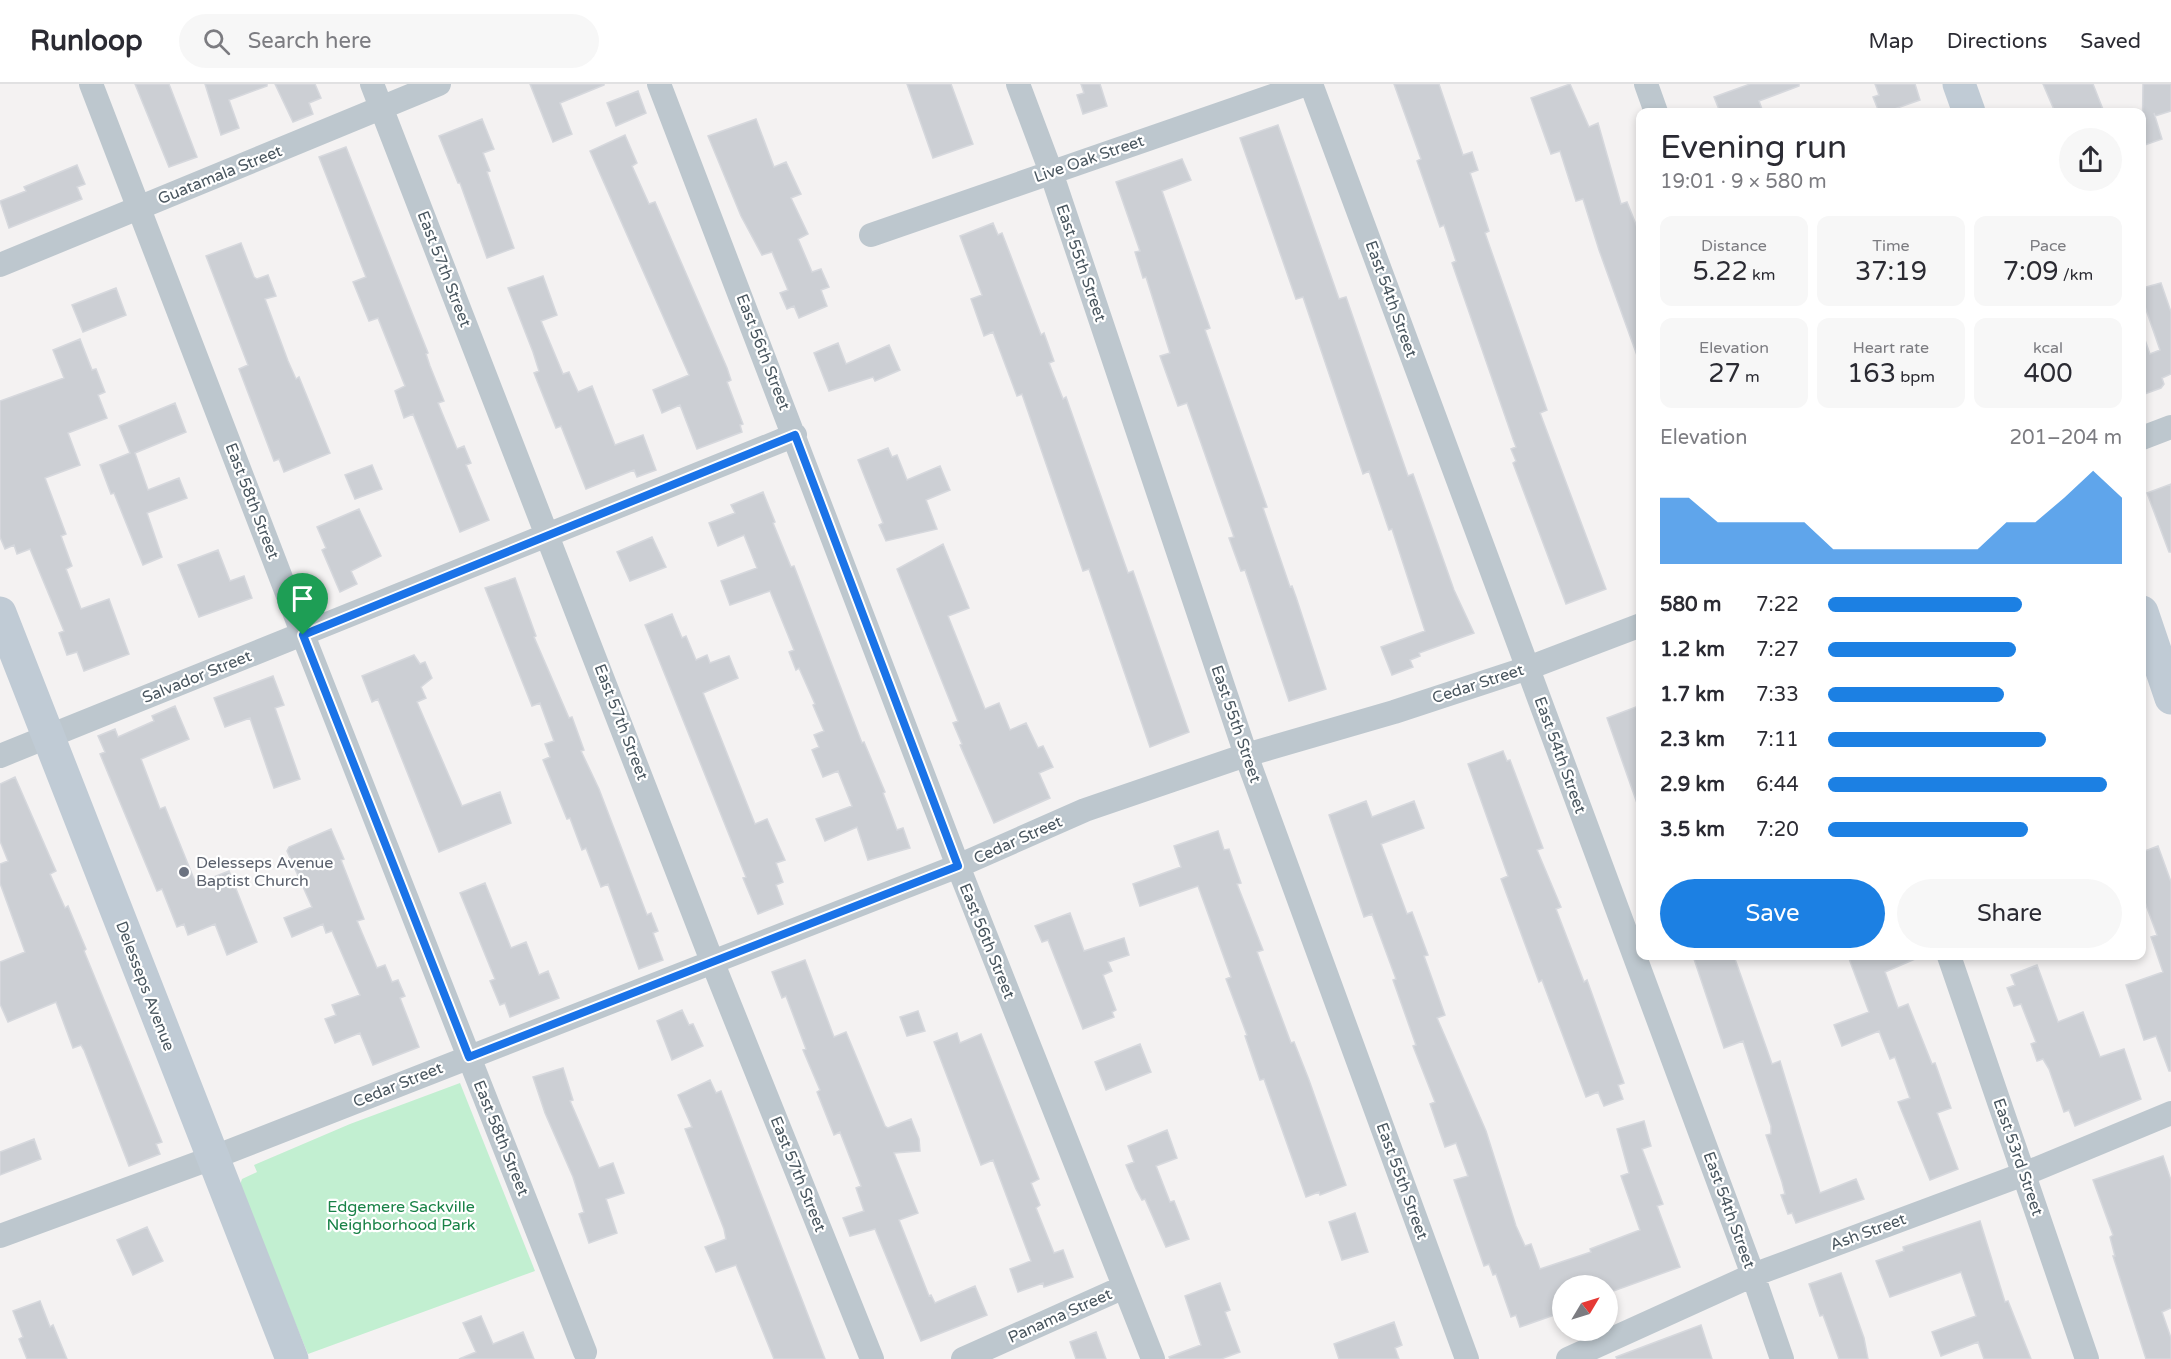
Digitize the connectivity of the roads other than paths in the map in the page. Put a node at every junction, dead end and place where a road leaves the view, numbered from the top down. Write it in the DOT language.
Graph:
graph roads {
  1 [pos="91,84"];
  2 [pos="372,84"];
  3 [pos="439,84"];
  4 [pos="659,84"];
  5 [pos="1018,84"];
  6 [pos="1309,84"];
  7 [pos="1646,84"];
  8 [pos="1959,84"];
  9 [pos="1655,108"];
  10 [pos="1968,108"];
  11 [pos="381,109"];
  12 [pos="1051,172"];
  13 [pos="140,208"];
  14 [pos="871,235"];
  15 [pos="0,265"];
  16 [pos="2171,427"];
  17 [pos="795,435"];
  18 [pos="2146,436"];
  19 [pos="549,536"];
  20 [pos="0,613"];
  21 [pos="2146,624"];
  22 [pos="1636,627"];
  23 [pos="303,635"];
  24 [pos="1528,668"];
  25 [pos="2171,698"];
  26 [pos="48,737"];
  27 [pos="1246,755"];
  28 [pos="0,756"];
  29 [pos="958,866"];
  30 [pos="1636,958"];
  31 [pos="1637,960"];
  32 [pos="1950,960"];
  33 [pos="712,961"];
  34 [pos="469,1057"];
  35 [pos="2171,1113"];
  36 [pos="212,1158"];
  37 [pos="2024,1174"];
  38 [pos="0,1236"];
  39 [pos="1754,1275"];
  40 [pos="1124,1287"];
  41 [pos="585,1353"];
  42 [pos="292,1359"];
  43 [pos="872,1359"];
  44 [pos="963,1359"];
  45 [pos="1153,1359"];
  46 [pos="1467,1359"];
  47 [pos="1568,1359"];
  48 [pos="1782,1359"];
  49 [pos="2087,1359"];
  1 -- 13 [label="street, East 58th Street"];
  2 -- 11 [label="street, East 57th Street"];
  3 -- 11 [label="street, Guatamala Street"];
  4 -- 17 [label="street, East 56th Street"];
  5 -- 12 [label="street, East 55th Street"];
  6 -- 12 [label="street, Live Oak Street"];
  6 -- 24 [label="street, East 54th Street"];
  7 -- 9 [label="street"];
  8 -- 10 [label="main road"];
  11 -- 13 [label="street, Guatamala Street"];
  11 -- 19 [label="street, East 57th Street"];
  12 -- 14 [label="street, Live Oak Street"];
  12 -- 27 [label="street, East 55th Street"];
  13 -- 15 [label="street, Guatamala Street"];
  13 -- 23 [label="street, East 58th Street"];
  16 -- 18 [label="street"];
  17 -- 19 [label="street, Salvador Street"];
  17 -- 29 [label="street, East 56th Street"];
  19 -- 23 [label="street, Salvador Street"];
  19 -- 33 [label="street, East 57th Street"];
  20 -- 26 [label="main road, Delesseps Avenue"];
  21 -- 25 [label="main road"];
  22 -- 24 [label="street, Cedar Street"];
  23 -- 26 [label="street, Salvador Street"];
  23 -- 34 [label="street, East 58th Street"];
  24 -- 27 [label="street, Cedar Street"];
  24 -- 30 [label="street, East 54th Street"];
  26 -- 28 [label="street, Salvador Street"];
  26 -- 36 [label="main road, Delesseps Avenue"];
  27 -- 29 [label="street, Cedar Street"];
  27 -- 46 [label="street, East 55th Street"];
  29 -- 33 [label="street, Cedar Street"];
  29 -- 40 [label="street, East 56th Street"];
  31 -- 39 [label="street, East 54th Street"];
  32 -- 37 [label="street, East 53rd Street"];
  33 -- 34 [label="street, Cedar Street"];
  33 -- 43 [label="street, East 57th Street"];
  34 -- 36 [label="street, Cedar Street"];
  34 -- 41 [label="street, East 58th Street"];
  35 -- 37 [label="street, Ash Street"];
  36 -- 38 [label="street, Cedar Street"];
  36 -- 42 [label="main road, Delesseps Avenue"];
  37 -- 39 [label="street, Ash Street"];
  37 -- 49 [label="street, East 53rd Street"];
  39 -- 47 [label="street, Ash Street"];
  39 -- 48 [label="street, East 54th Street"];
  40 -- 44 [label="street, Panama Street"];
  40 -- 45 [label="street, East 56th Street"];
}
